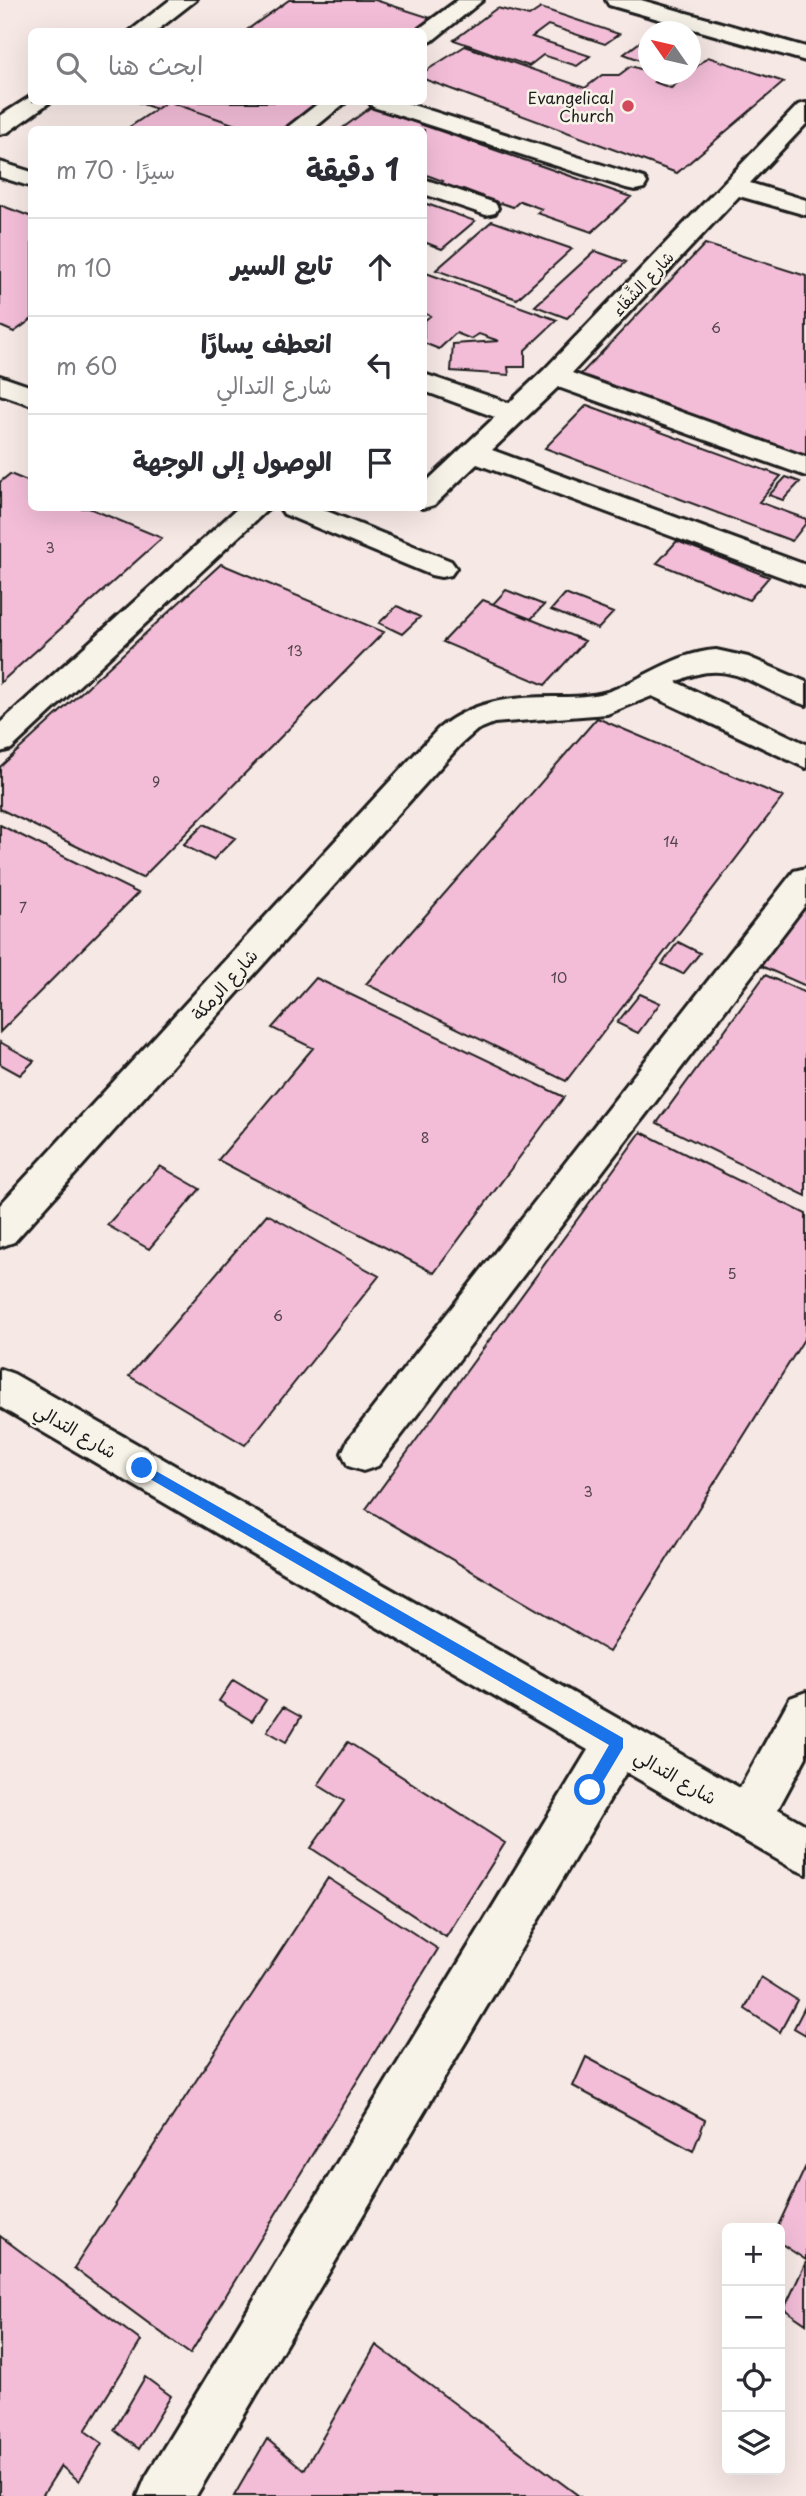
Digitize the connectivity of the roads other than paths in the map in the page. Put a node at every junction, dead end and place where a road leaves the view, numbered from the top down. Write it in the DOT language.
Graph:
graph roads {
  1 [pos="185,0"];
  2 [pos="617,0"];
  3 [pos="430,4"];
  4 [pos="464,6"];
  5 [pos="145,28"];
  6 [pos="432,47"];
  7 [pos="806,54"];
  8 [pos="33,105"];
  9 [pos="355,110"];
  10 [pos="806,110"];
  11 [pos="308,126"];
  12 [pos="416,126"];
  13 [pos="0,127"];
  14 [pos="427,129"];
  15 [pos="777,140"];
  16 [pos="806,149"];
  17 [pos="0,169"];
  18 [pos="28,179"];
  19 [pos="635,183"];
  20 [pos="733,186"];
  21 [pos="427,187"];
  22 [pos="486,208"];
  23 [pos="806,208"];
  24 [pos="554,376"];
  25 [pos="427,383"];
  26 [pos="1,385"];
  27 [pos="28,395"];
  28 [pos="514,414"];
  29 [pos="474,453"];
  30 [pos="806,467"];
  31 [pos="427,496"];
  32 [pos="252,511"];
  33 [pos="327,511"];
  34 [pos="403,518"];
  35 [pos="441,568"];
  36 [pos="803,570"];
  37 [pos="653,684"];
  38 [pos="806,694"];
  39 [pos="0,741"];
  40 [pos="806,757"];
  41 [pos="806,880"];
  42 [pos="0,1231"];
  43 [pos="0,1387"];
  44 [pos="363,1453"];
  45 [pos="806,1713"];
  46 [pos="618,1743"];
  47 [pos="748,1818"];
  48 [pos="806,1852"];
  49 [pos="165,2496"];
  1 -- 5 [label="street"];
  2 -- 7 [label="street"];
  3 -- 4 [label="street"];
  4 -- 6 [label="street"];
  8 -- 13 [label="street"];
  9 -- 11 [label="street"];
  9 -- 12 [label="street"];
  10 -- 15 [label="street, شارع الشِّفَاء"];
  14 -- 19 [label="street"];
  15 -- 16 [label="street"];
  15 -- 20 [label="street, شارع الشِّفَاء"];
  17 -- 18 [label="street"];
  20 -- 23 [label="street"];
  20 -- 24 [label="street, شارع الشِّفَاء"];
  21 -- 22 [label="street"];
  24 -- 28 [label="street, شارع الشِّفَاء"];
  24 -- 30 [label="street"];
  25 -- 28 [label="street"];
  26 -- 27 [label="street"];
  28 -- 29 [label="street, شارع الشِّفَاء"];
  29 -- 31 [label="street, شارع الشِّفَاء"];
  29 -- 36 [label="street"];
  32 -- 39 [label="street"];
  33 -- 34 [label="street"];
  34 -- 35 [label="street"];
  37 -- 38 [label="street, شارع الرمكة"];
  37 -- 40 [label="street"];
  37 -- 42 [label="street, شارع الرمكة"];
  41 -- 44 [label="street"];
  43 -- 46 [label="street, شارع التدالي"];
  45 -- 47 [label="street"];
  46 -- 47 [label="street, شارع التدالي"];
  46 -- 49 [label="street"];
  47 -- 48 [label="street, شارع التدالي"];
}
